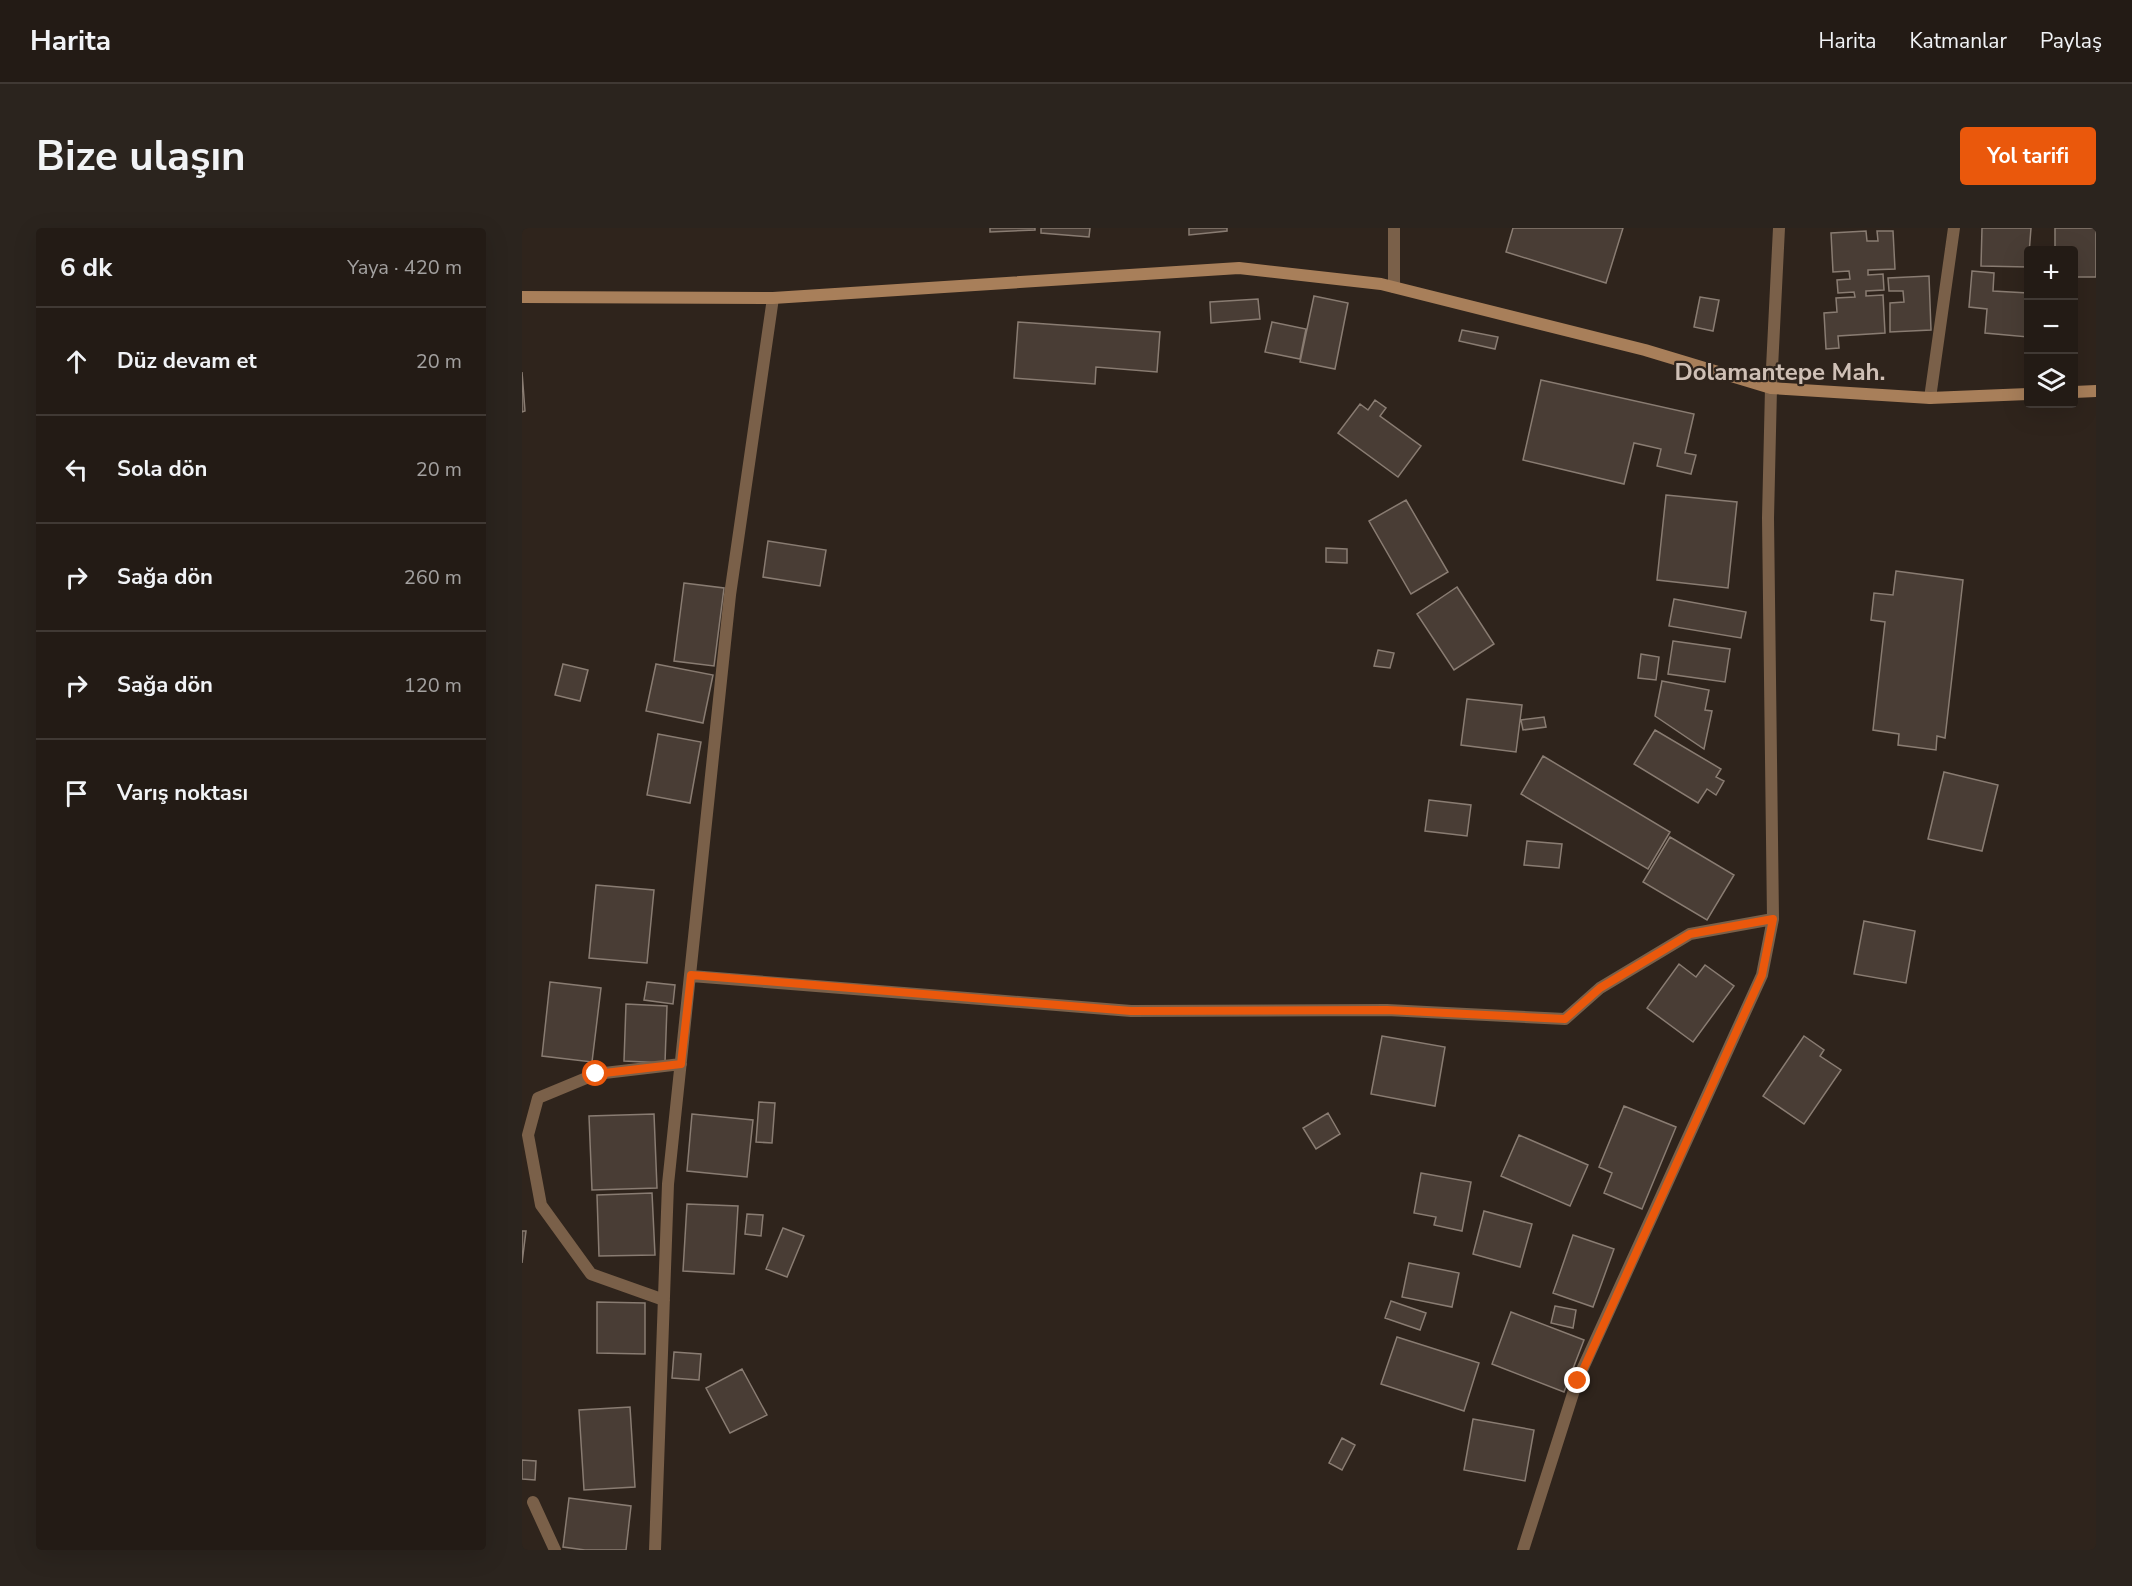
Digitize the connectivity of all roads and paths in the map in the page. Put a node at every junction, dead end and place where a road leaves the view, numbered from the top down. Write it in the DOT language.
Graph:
graph roads {
  1 [pos="1394,228"];
  2 [pos="1779,228"];
  3 [pos="1954,228"];
  4 [pos="1394,287"];
  5 [pos="522,297"];
  6 [pos="773,298"];
  7 [pos="1771,388"];
  8 [pos="2096,391"];
  9 [pos="2078,392"];
  10 [pos="2024,394"];
  11 [pos="1930,398"];
  12 [pos="1773,919"];
  13 [pos="691,975"];
  14 [pos="681,1064"];
  15 [pos="664,1300"];
  16 [pos="533,1502"];
  17 [pos="555,1550"];
  18 [pos="655,1550"];
  19 [pos="1523,1550"];
  1 -- 4 [label="street"];
  2 -- 7 [label="street"];
  3 -- 11 [label="street"];
  4 -- 6 [label="street"];
  4 -- 7 [label="street"];
  5 -- 6 [label="street"];
  6 -- 13 [label="street"];
  7 -- 11 [label="street"];
  7 -- 12 [label="street"];
  8 -- 9 [label="street"];
  10 -- 11 [label="street"];
  12 -- 13 [label="street"];
  12 -- 19 [label="street"];
  13 -- 14 [label="street"];
  14 -- 15 [label="street"];
  14 -- 15 [label="street"];
  15 -- 18 [label="street"];
  16 -- 17 [label="street"];
}
